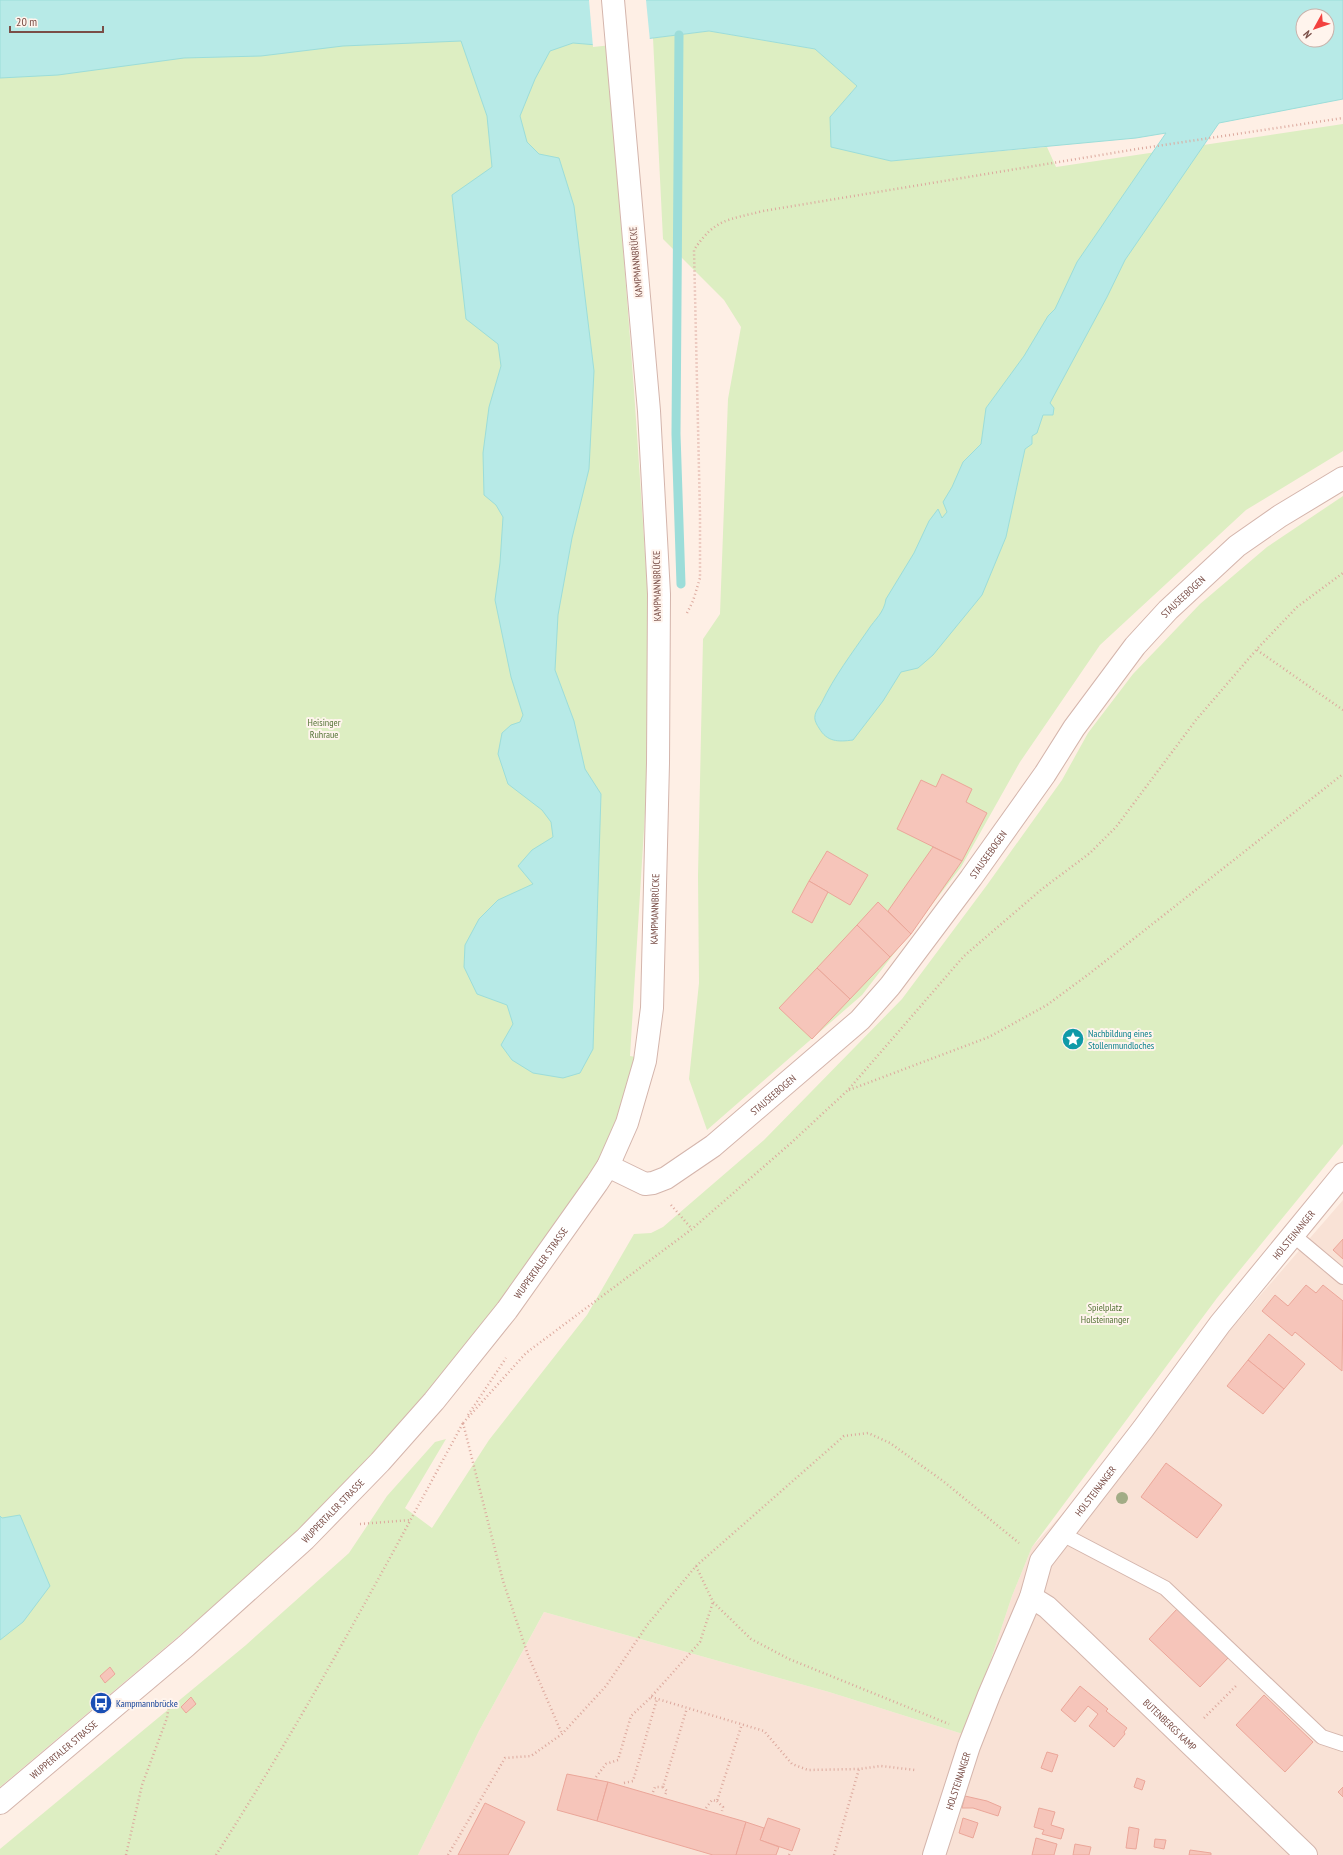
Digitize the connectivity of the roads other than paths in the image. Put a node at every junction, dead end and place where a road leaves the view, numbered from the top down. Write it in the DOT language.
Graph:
graph roads {
  1 [pos="613,0"];
  2 [pos="1343,478"];
  3 [pos="608,1166"];
  4 [pos="1343,1174"];
  5 [pos="1293,1235"];
  6 [pos="1343,1277"];
  7 [pos="1062,1534"];
  8 [pos="1031,1597"];
  9 [pos="1343,1744"];
  10 [pos="0,1803"];
  11 [pos="934,1855"];
  12 [pos="1306,1855"];
  1 -- 3 [label="street, KAMPMANNBRÜCKE"];
  2 -- 3 [label="street, STAUSEEBOGEN"];
  3 -- 10 [label="street, WUPPERTALER STRASSE"];
  4 -- 5 [label="street, HOLSTEINANGER"];
  5 -- 6 [label="lane"];
  5 -- 7 [label="street, HOLSTEINANGER"];
  7 -- 8 [label="street, HOLSTEINANGER"];
  7 -- 9 [label="lane"];
  8 -- 11 [label="street, HOLSTEINANGER"];
  8 -- 12 [label="street, BUTENBERGS KAMP"];
}
